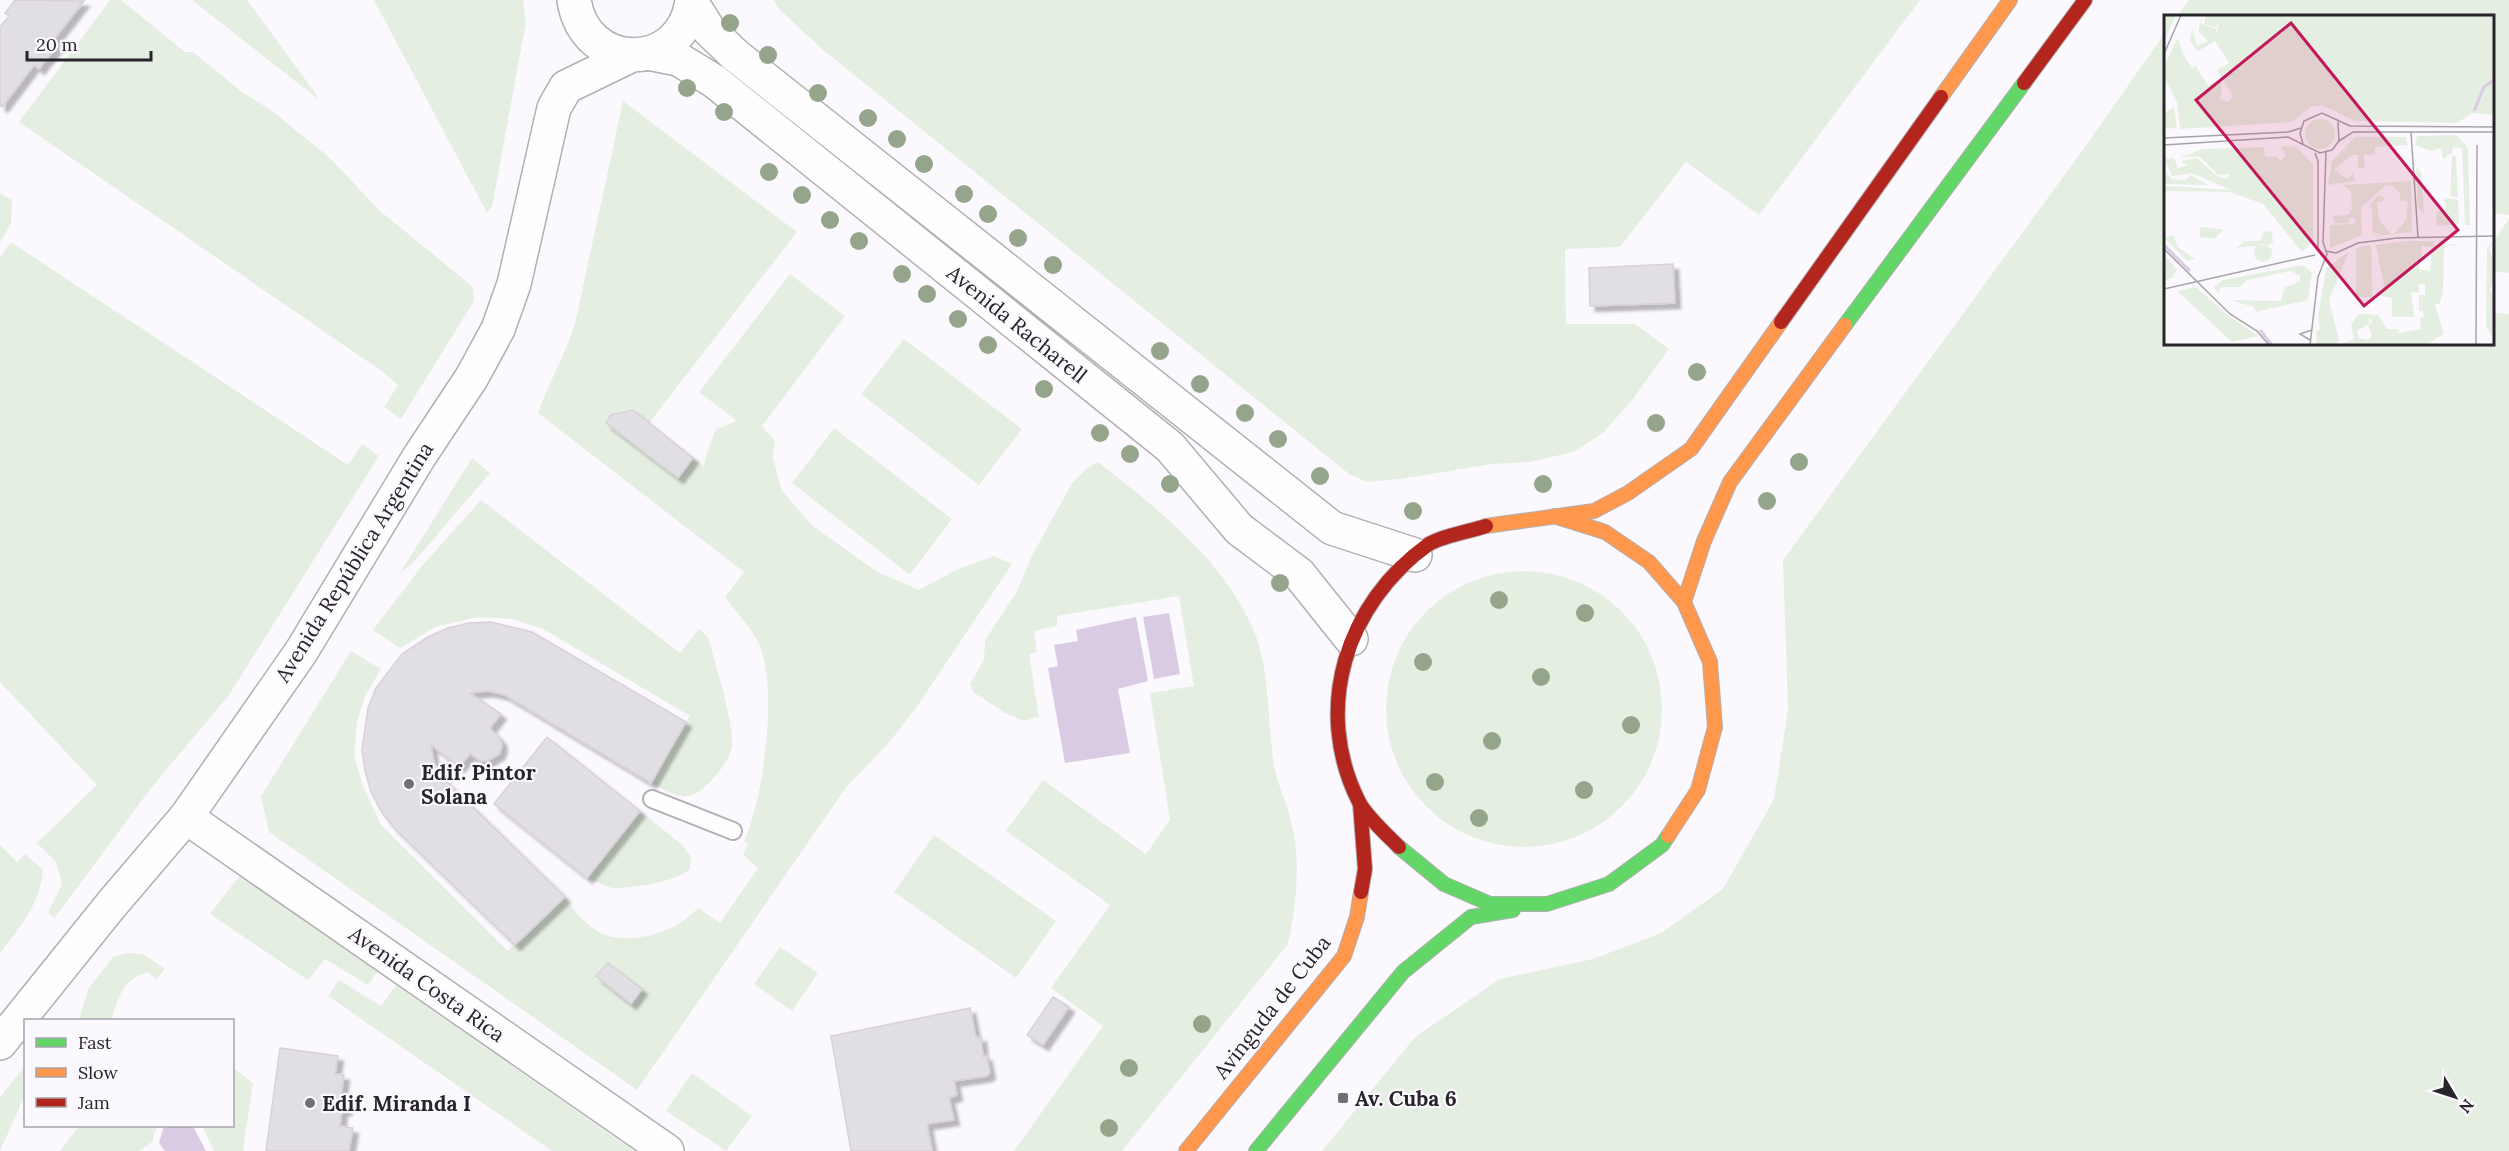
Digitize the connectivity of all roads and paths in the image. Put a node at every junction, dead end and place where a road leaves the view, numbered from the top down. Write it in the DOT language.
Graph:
graph roads {
  1 [pos="574,0"];
  2 [pos="2010,0"];
  3 [pos="2085,0"];
  4 [pos="692,1"];
  5 [pos="639,54"];
  6 [pos="1554,516"];
  7 [pos="1415,555"];
  8 [pos="1684,602"];
  9 [pos="1351,639"];
  10 [pos="652,799"];
  11 [pos="1360,804"];
  12 [pos="186,817"];
  13 [pos="733,831"];
  14 [pos="1547,903"];
  15 [pos="0,1043"];
  16 [pos="667,1151"];
  17 [pos="1186,1151"];
  18 [pos="1256,1151"];
  1 -- 5 [label="street, Avenida Racharell"];
  2 -- 6 [label="main road"];
  3 -- 8 [label="main road"];
  4 -- 5 [label="street, Avenida República Argentina"];
  4 -- 7 [label="street, Avenida Racharell"];
  5 -- 9 [label="street, Avenida Racharell"];
  5 -- 12 [label="street, Avenida República Argentina"];
  6 -- 7 [label="main road"];
  6 -- 8 [label="main road"];
  7 -- 9 [label="main road"];
  8 -- 14 [label="main road"];
  9 -- 11 [label="main road"];
  10 -- 13 [label="lane"];
  11 -- 14 [label="main road"];
  11 -- 17 [label="main road, Avinguda de Cuba"];
  12 -- 15 [label="street, Avenida República Argentina"];
  12 -- 16 [label="street, Avenida Costa Rica"];
  14 -- 18 [label="main road"];
}
